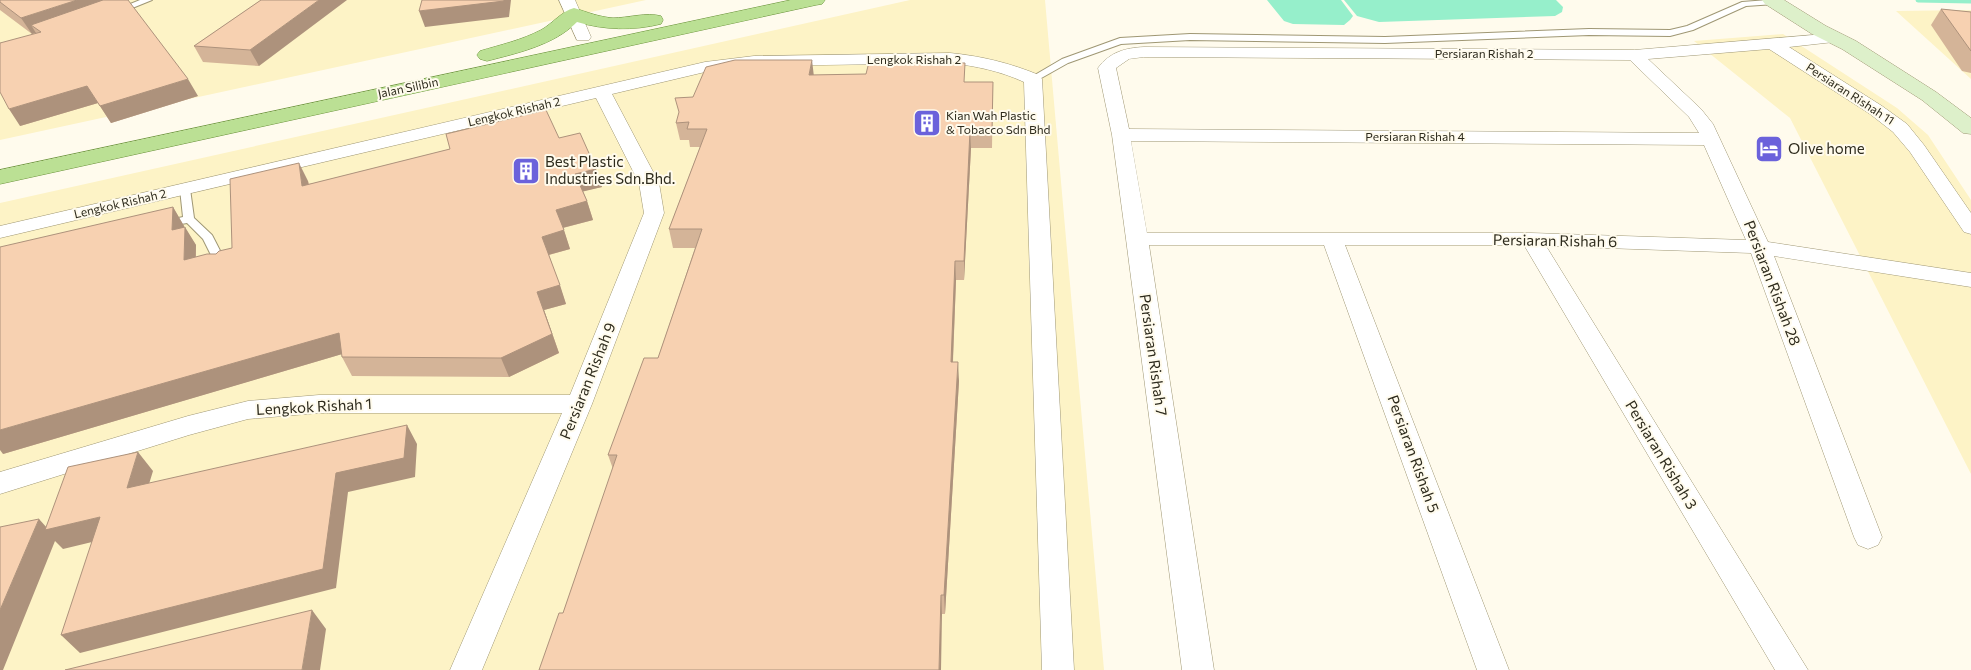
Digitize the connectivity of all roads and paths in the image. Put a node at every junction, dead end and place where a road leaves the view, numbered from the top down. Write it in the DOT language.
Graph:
graph roads {
  1 [pos="148,0"];
  2 [pos="816,0"];
  3 [pos="1776,1"];
  4 [pos="759,6"];
  5 [pos="571,7"];
  6 [pos="106,15"];
  7 [pos="678,18"];
  8 [pos="583,37"];
  9 [pos="1837,38"];
  10 [pos="1771,43"];
  11 [pos="1129,53"];
  12 [pos="1634,55"];
  13 [pos="422,79"];
  14 [pos="1033,79"];
  15 [pos="602,91"];
  16 [pos="1971,128"];
  17 [pos="1121,135"];
  18 [pos="1710,139"];
  19 [pos="0,164"];
  20 [pos="0,177"];
  21 [pos="184,189"];
  22 [pos="189,218"];
  23 [pos="151,227"];
  24 [pos="1971,228"];
  25 [pos="0,232"];
  26 [pos="1137,239"];
  27 [pos="1332,239"];
  28 [pos="1531,240"];
  29 [pos="1760,247"];
  30 [pos="223,268"];
  31 [pos="1971,280"];
  32 [pos="579,404"];
  33 [pos="0,483"];
  34 [pos="1868,537"];
  35 [pos="466,670"];
  36 [pos="1058,670"];
  37 [pos="1198,670"];
  38 [pos="1493,670"];
  39 [pos="1792,670"];
  1 -- 6 [label="lane"];
  2 -- 4 [label="main road, Jalan Silibin"];
  3 -- 9 [label="main road"];
  3 -- 14 [label="lane"];
  4 -- 7 [label="main road, Jalan Silibin"];
  4 -- 8 [label="main road"];
  4 -- 13 [label="main road, Jalan Silibin"];
  5 -- 7 [label="main road"];
  5 -- 8 [label="street"];
  5 -- 13 [label="main road"];
  7 -- 8 [label="main road, Jalan Silibin"];
  8 -- 13 [label="main road, Jalan Silibin"];
  9 -- 10 [label="street, Persiaran Rishah 2"];
  9 -- 16 [label="main road"];
  10 -- 12 [label="street, Persiaran Rishah 2"];
  10 -- 24 [label="street, Persiaran Rishah 11"];
  11 -- 12 [label="street, Persiaran Rishah 2"];
  11 -- 17 [label="street, Persiaran Rishah 7"];
  12 -- 18 [label="street, Persiaran Rishah 28"];
  13 -- 19 [label="main road, Jalan Silibin"];
  13 -- 20 [label="main road, Jalan Silibin"];
  14 -- 15 [label="street, Lengkok Rishah 2"];
  14 -- 36 [label="street"];
  15 -- 21 [label="street, Lengkok Rishah 2"];
  15 -- 32 [label="street, Persiaran Rishah 9"];
  17 -- 18 [label="street, Persiaran Rishah 4"];
  17 -- 26 [label="street, Persiaran Rishah 7"];
  18 -- 29 [label="street, Persiaran Rishah 28"];
  21 -- 22 [label="lane"];
  21 -- 25 [label="street, Lengkok Rishah 2"];
  22 -- 23 [label="lane"];
  22 -- 30 [label="lane"];
  26 -- 27 [label="street, Persiaran Rishah 6"];
  26 -- 37 [label="street, Persiaran Rishah 7"];
  27 -- 28 [label="street, Persiaran Rishah 6"];
  27 -- 38 [label="street, Persiaran Rishah 5"];
  28 -- 29 [label="street, Persiaran Rishah 6"];
  28 -- 39 [label="street, Persiaran Rishah 3"];
  29 -- 31 [label="street, Persiaran Rishah 6"];
  29 -- 34 [label="street, Persiaran Rishah 28"];
  32 -- 33 [label="street, Lengkok Rishah 1"];
  32 -- 35 [label="street, Persiaran Rishah 9"];
}
